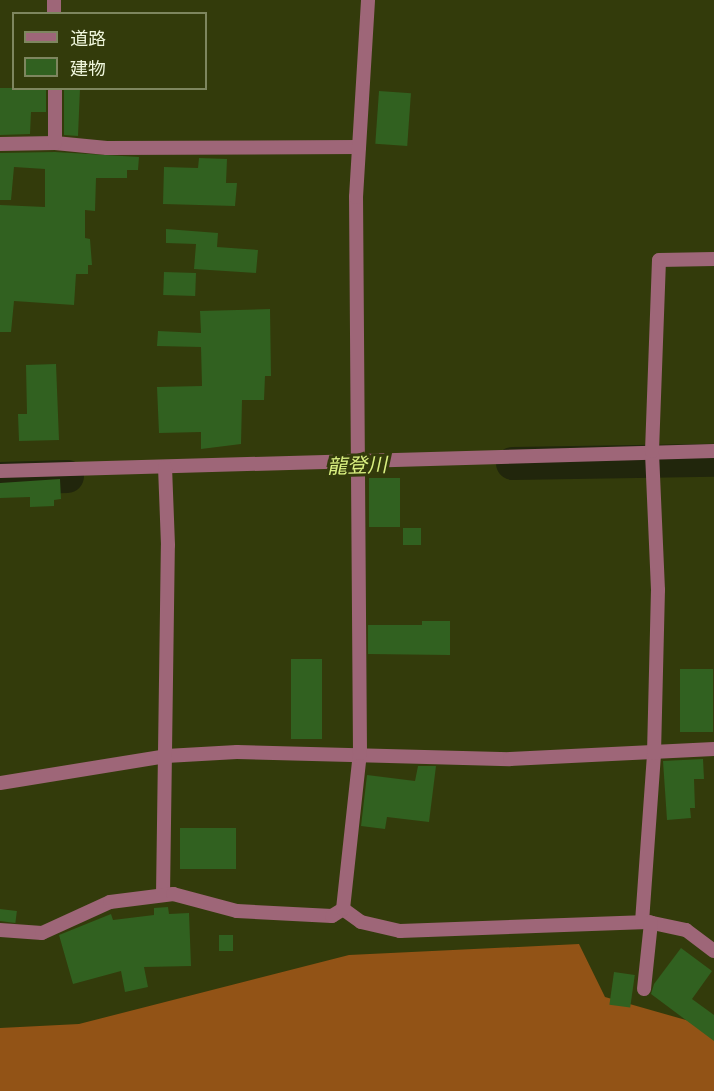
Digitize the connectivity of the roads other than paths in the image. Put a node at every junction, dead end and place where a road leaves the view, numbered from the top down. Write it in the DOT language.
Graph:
graph roads {
  1 [pos="368,0"];
  2 [pos="55,90"];
  3 [pos="56,143"];
  4 [pos="0,144"];
  5 [pos="359,147"];
  6 [pos="714,259"];
  7 [pos="652,451"];
  8 [pos="714,451"];
  9 [pos="357,462"];
  10 [pos="165,467"];
  11 [pos="0,471"];
  12 [pos="714,749"];
  13 [pos="360,753"];
  14 [pos="654,753"];
  15 [pos="166,756"];
  16 [pos="0,783"];
  17 [pos="163,895"];
  18 [pos="343,909"];
  19 [pos="646,922"];
  20 [pos="0,930"];
  21 [pos="714,951"];
  22 [pos="644,989"];
  1 -- 5 [label="street"];
  2 -- 3 [label="street"];
  3 -- 4 [label="street"];
  3 -- 5 [label="street"];
  5 -- 9 [label="street"];
  6 -- 7 [label="street"];
  7 -- 8 [label="street"];
  7 -- 9 [label="street"];
  7 -- 14 [label="street"];
  9 -- 10 [label="street"];
  9 -- 13 [label="street"];
  10 -- 11 [label="street"];
  10 -- 15 [label="street"];
  12 -- 14 [label="street"];
  13 -- 14 [label="street"];
  13 -- 15 [label="street"];
  13 -- 18 [label="street"];
  14 -- 19 [label="street"];
  15 -- 16 [label="street"];
  15 -- 17 [label="street"];
  17 -- 18 [label="street"];
  17 -- 20 [label="street"];
  18 -- 19 [label="street"];
  19 -- 21 [label="street"];
  19 -- 22 [label="street"];
}
